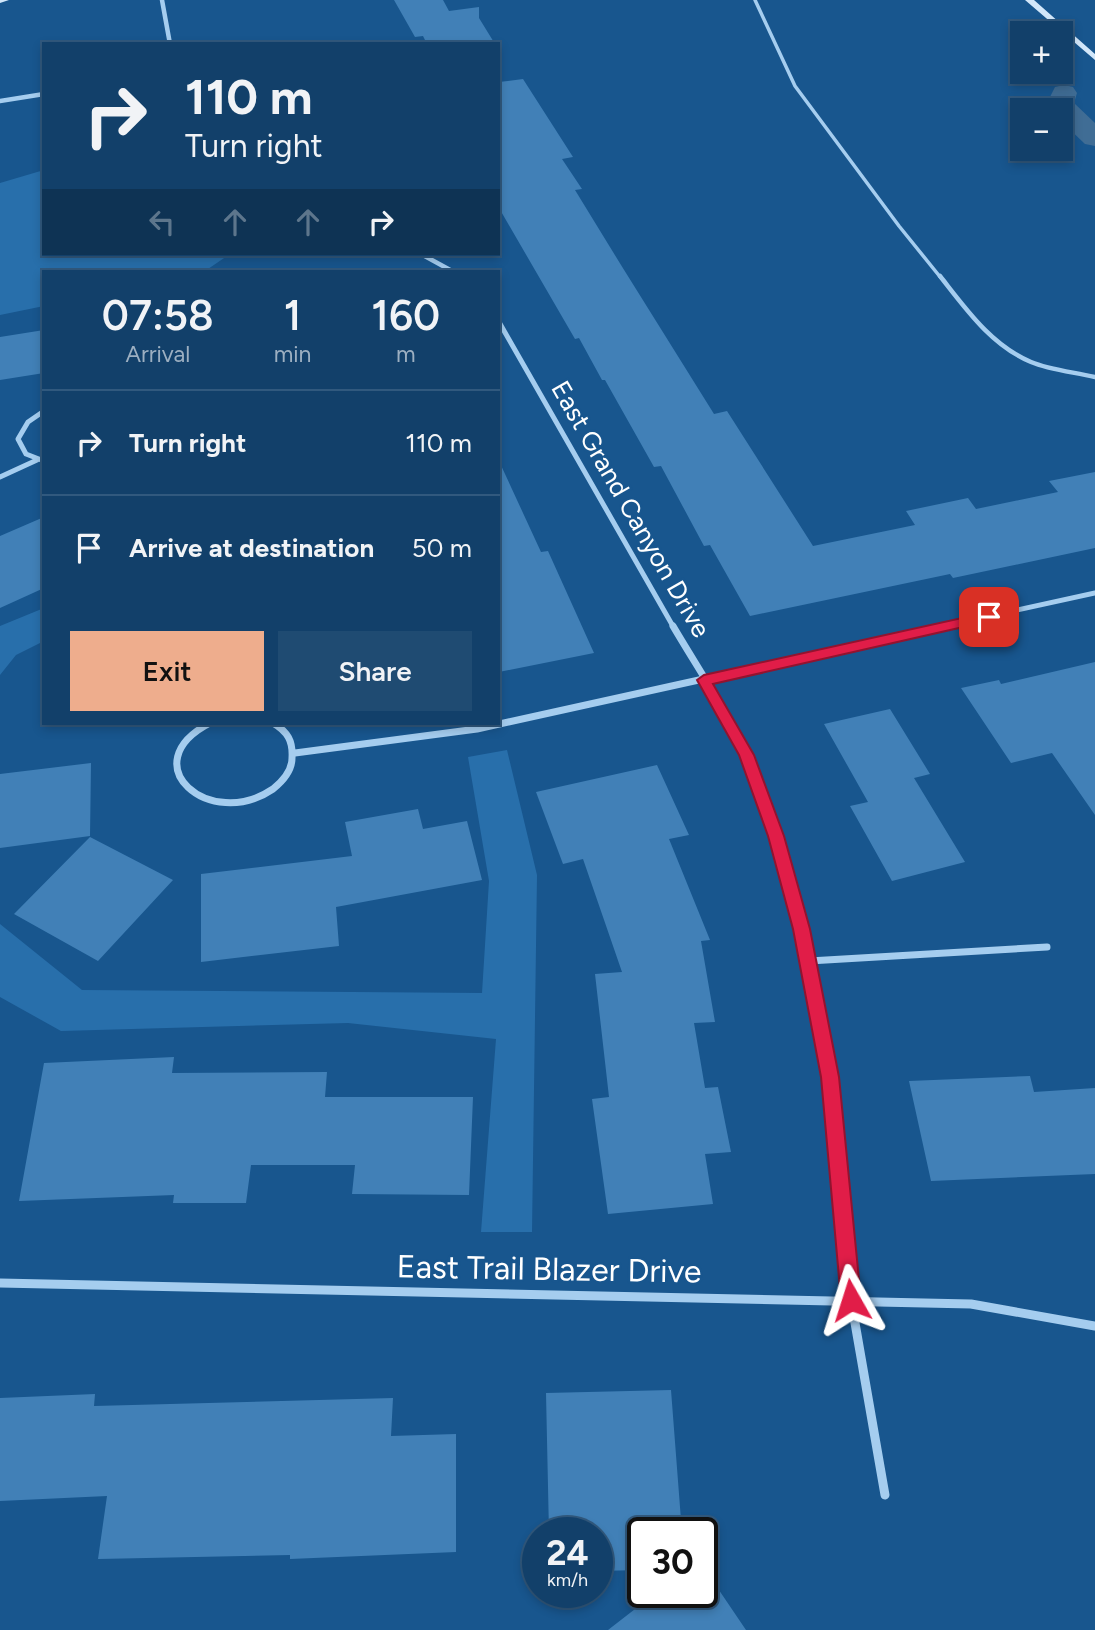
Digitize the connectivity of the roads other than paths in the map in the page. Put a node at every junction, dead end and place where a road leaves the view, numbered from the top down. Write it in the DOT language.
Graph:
graph roads {
  1 [pos="162,0"];
  2 [pos="755,0"];
  3 [pos="1029,0"];
  4 [pos="170,42"];
  5 [pos="1095,58"];
  6 [pos="42,94"];
  7 [pos="0,101"];
  8 [pos="425,256"];
  9 [pos="450,270"];
  10 [pos="500,324"];
  11 [pos="1095,377"];
  12 [pos="42,412"];
  13 [pos="41,461"];
  14 [pos="0,477"];
  15 [pos="1095,593"];
  16 [pos="704,680"];
  17 [pos="500,724"];
  18 [pos="207,725"];
  19 [pos="275,725"];
  20 [pos="496,725"];
  21 [pos="295,753"];
  22 [pos="1047,947"];
  23 [pos="809,961"];
  24 [pos="0,1283"];
  25 [pos="851,1300"];
  26 [pos="1095,1326"];
  27 [pos="885,1495"];
  1 -- 4 [label="street"];
  2 -- 11 [label="lane"];
  3 -- 5 [label="main road"];
  6 -- 7 [label="street"];
  8 -- 9 [label="street"];
  10 -- 16 [label="street, East Grand Canyon Drive"];
  12 -- 13 [label="street"];
  13 -- 14 [label="street"];
  15 -- 16 [label="street"];
  16 -- 17 [label="street"];
  16 -- 23 [label="street, East Grand Canyon Drive"];
  18 -- 21 [label="street"];
  19 -- 21 [label="street"];
  20 -- 21 [label="street"];
  22 -- 23 [label="street"];
  23 -- 25 [label="street, East Grand Canyon Drive"];
  24 -- 25 [label="street, East Trail Blazer Drive"];
  25 -- 26 [label="street, East Trail Blazer Drive"];
  25 -- 27 [label="street, East Grand Canyon Drive"];
}
